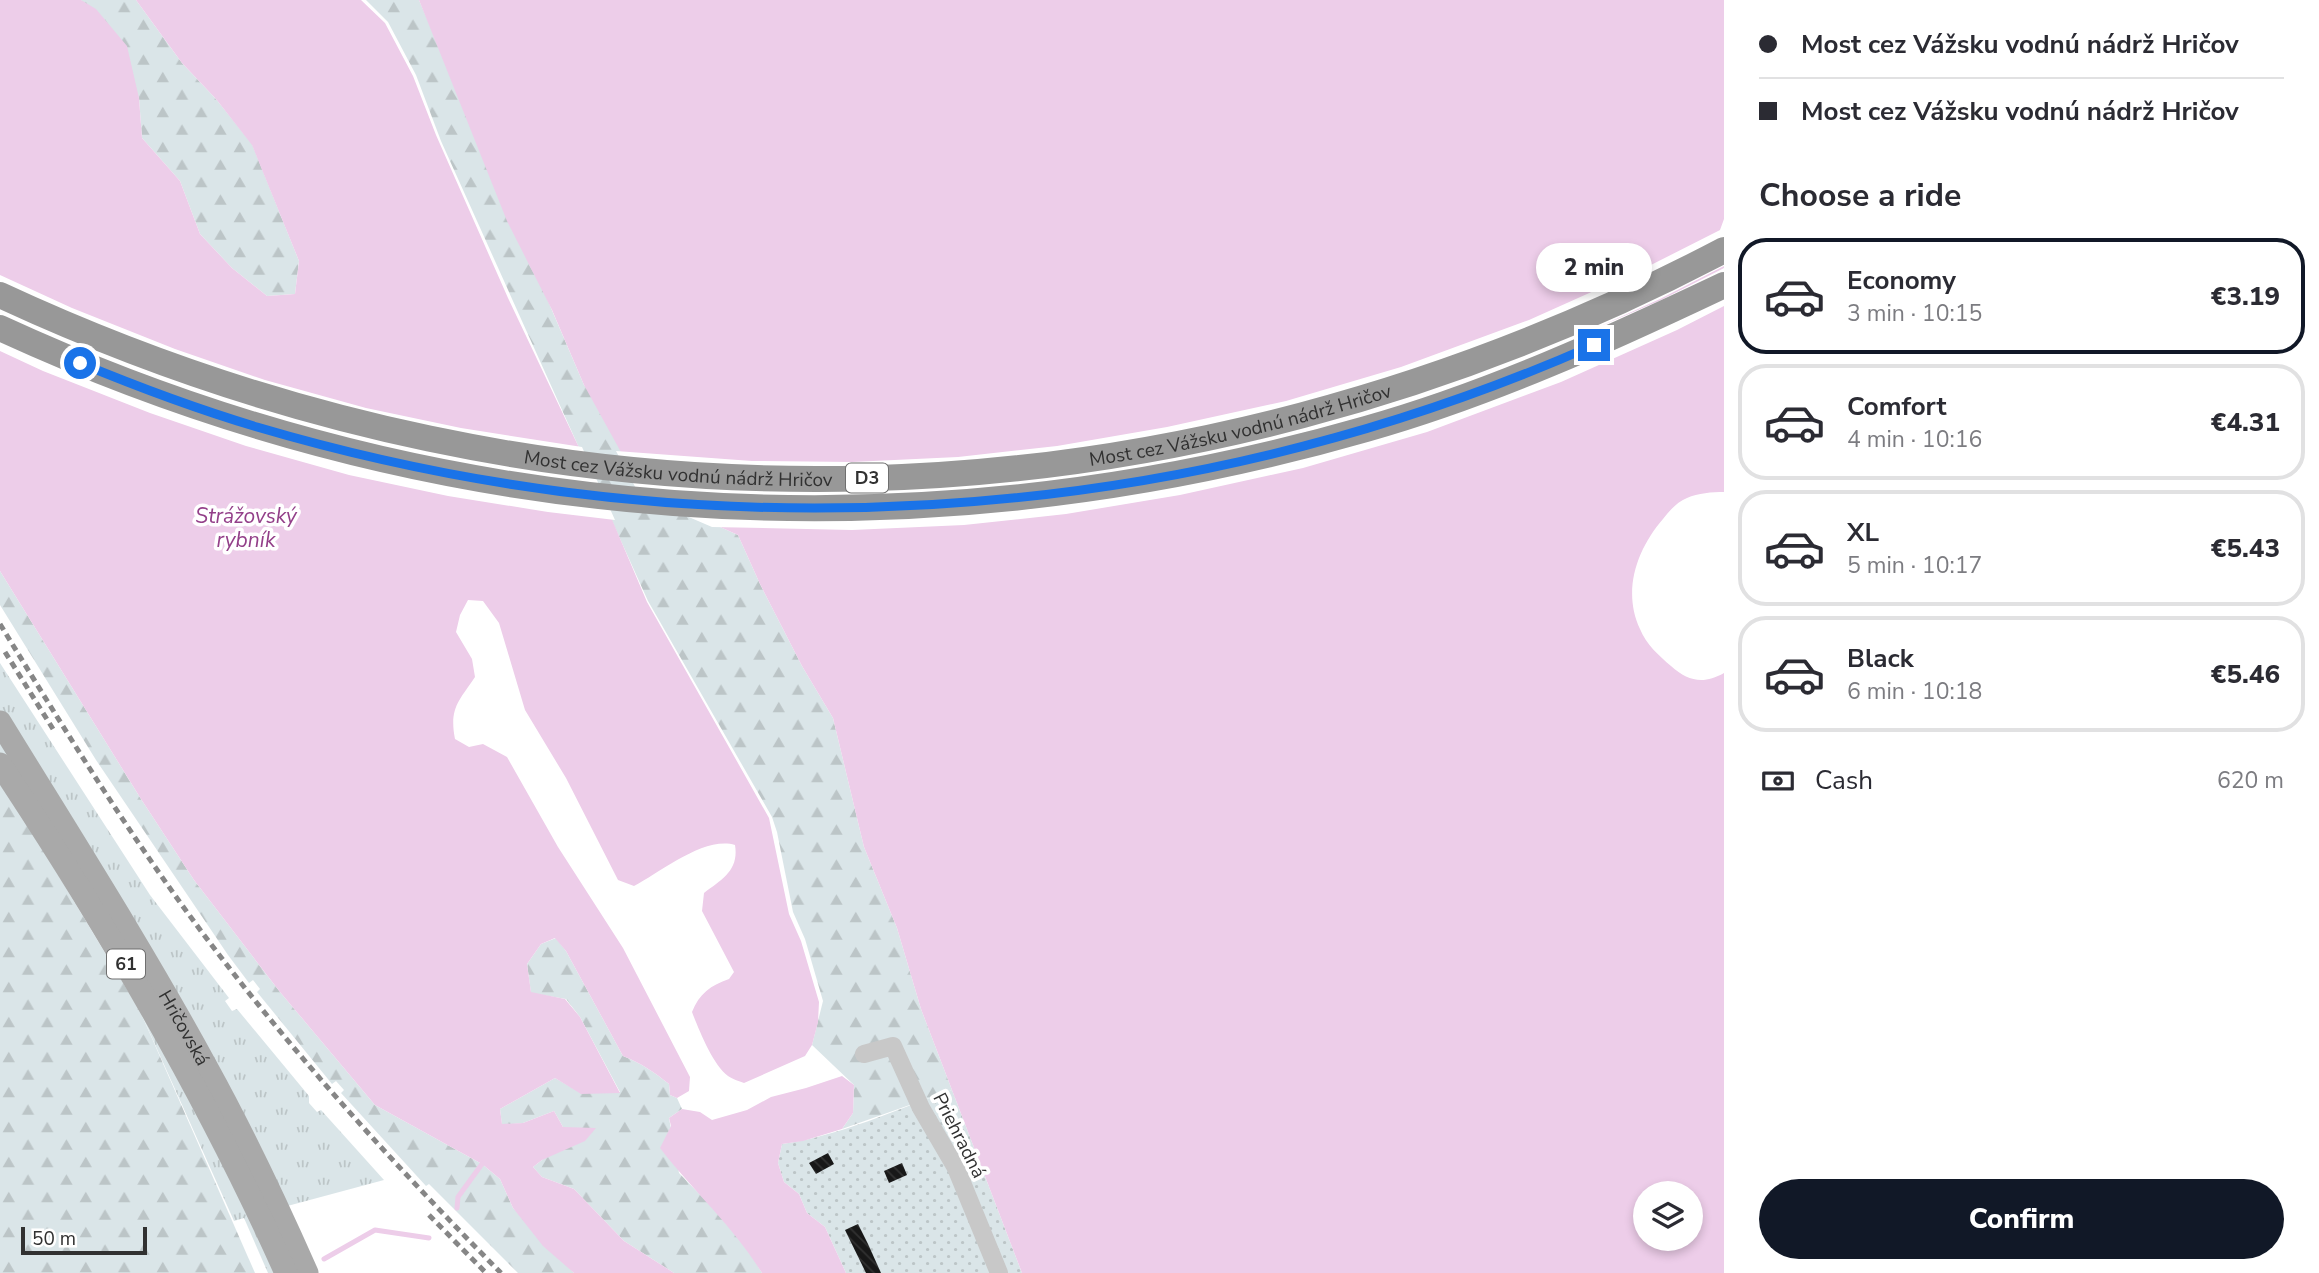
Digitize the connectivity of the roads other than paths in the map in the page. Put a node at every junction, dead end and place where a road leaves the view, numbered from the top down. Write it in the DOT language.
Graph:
graph roads {
  1 [pos="1724,250"];
  2 [pos="1724,285"];
  3 [pos="0,295"];
  4 [pos="0,328"];
  5 [pos="0,722"];
  6 [pos="0,764"];
  7 [pos="864,1054"];
  8 [pos="286,1273"];
  9 [pos="307,1273"];
  10 [pos="999,1273"];
  1 -- 3 [label="highway, Most cez Vážsku vodnú nádrž Hričov / D3"];
  2 -- 4 [label="highway, Most cez Vážsku vodnú nádrž Hričov / D3"];
  5 -- 9 [label="main road, Hričovská / 61"];
  6 -- 8 [label="main road, Hričovská / 61"];
  7 -- 10 [label="street, Priehradná"];
}
